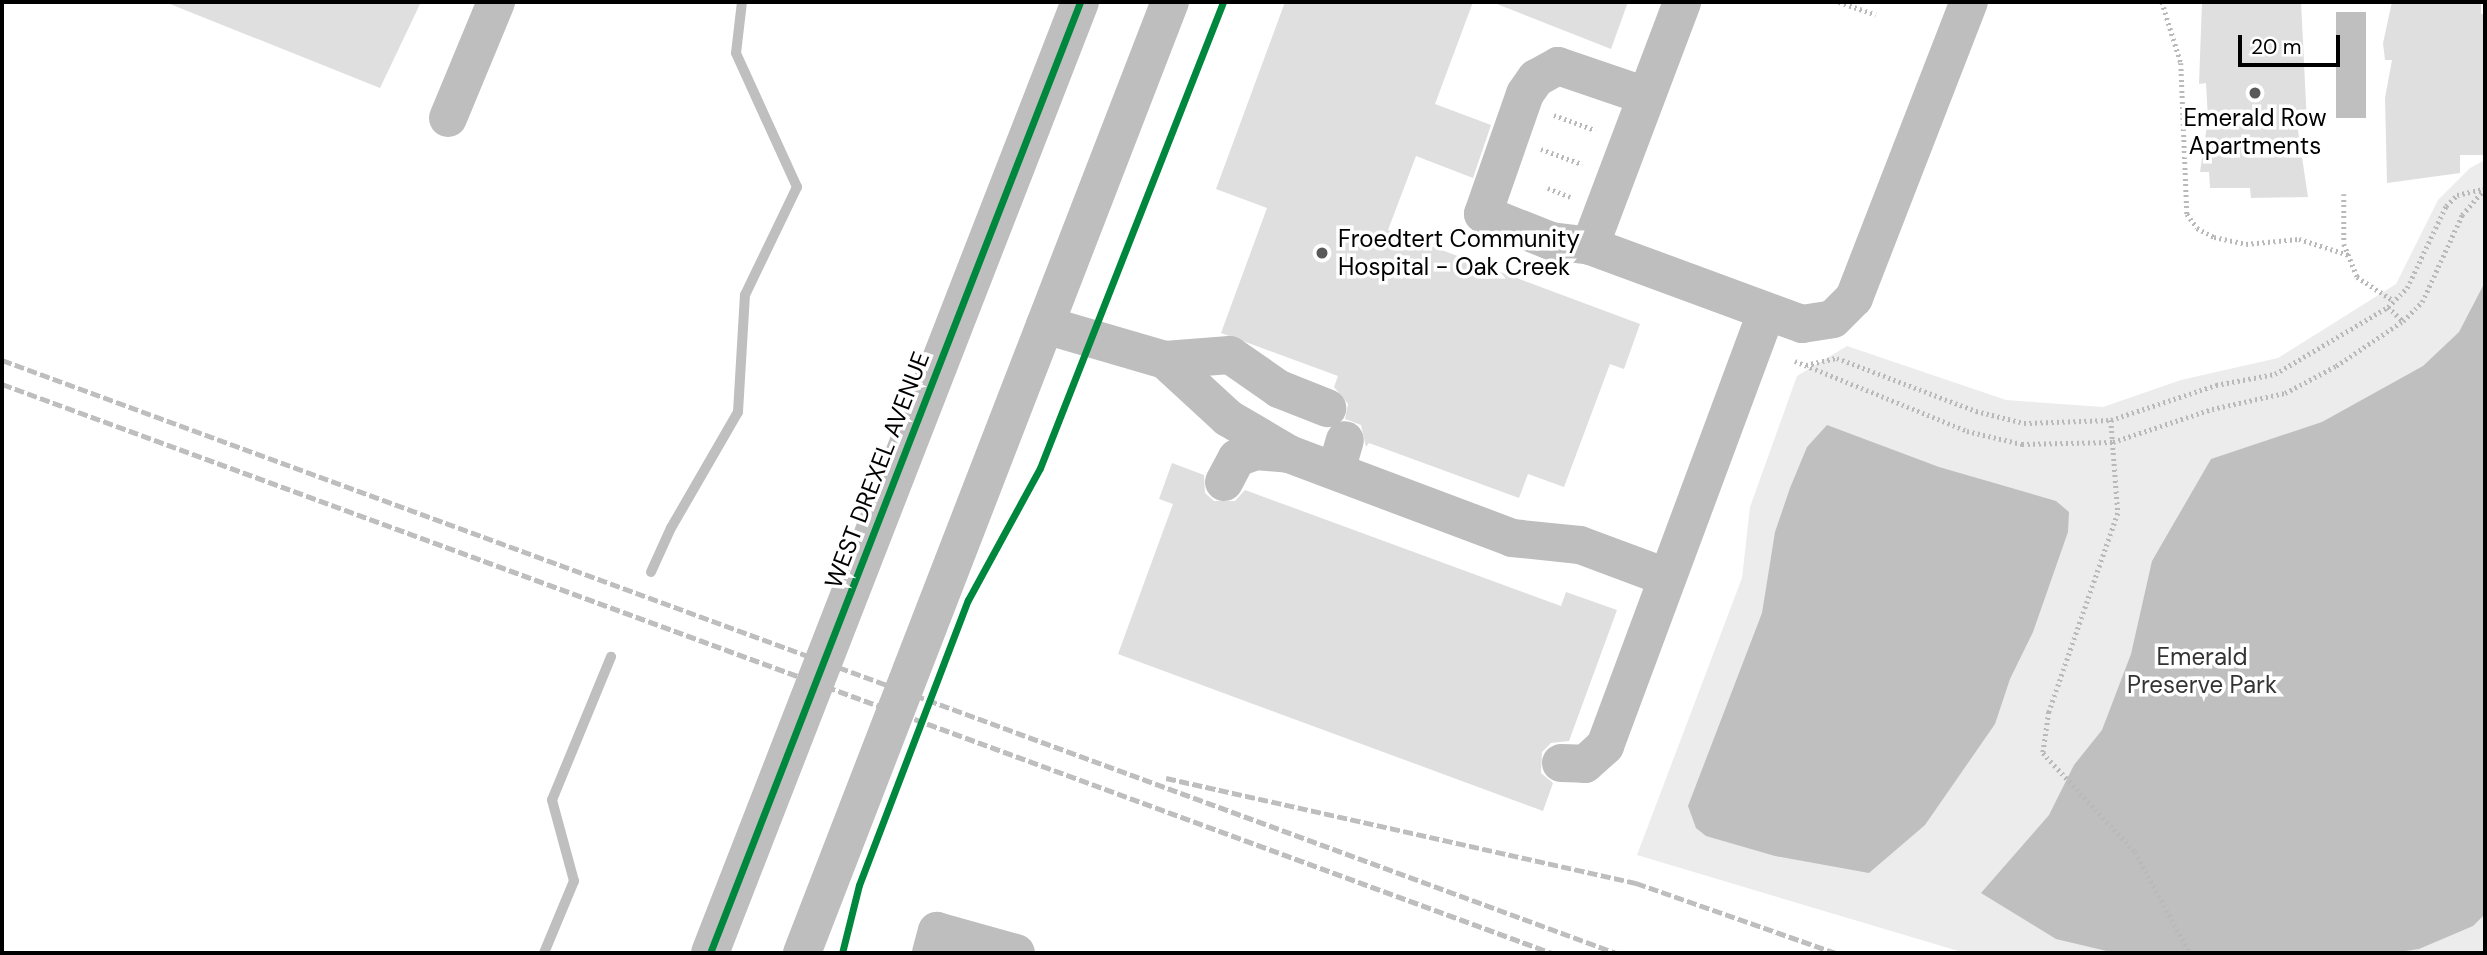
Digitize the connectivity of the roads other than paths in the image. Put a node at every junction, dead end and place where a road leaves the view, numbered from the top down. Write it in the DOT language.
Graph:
graph roads {
  1 [pos="496,2"];
  2 [pos="1080,2"];
  3 [pos="1170,2"];
  4 [pos="1682,2"];
  5 [pos="1969,2"];
  6 [pos="1646,96"];
  7 [pos="448,118"];
  8 [pos="1590,246"];
  9 [pos="1766,313"];
  10 [pos="1045,325"];
  11 [pos="1165,360"];
  12 [pos="1336,440"];
  13 [pos="1289,454"];
  14 [pos="1224,482"];
  15 [pos="1666,578"];
  16 [pos="1561,763"];
  17 [pos="710,953"];
  18 [pos="802,953"];
  19 [pos="931,953"];
  20 [pos="1016,953"];
  1 -- 7 [label="street"];
  2 -- 17 [label="street, WEST DREXEL AVENUE"];
  3 -- 10 [label="street"];
  4 -- 6 [label="street"];
  5 -- 9 [label="street"];
  6 -- 8 [label="street"];
  6 -- 8 [label="street"];
  8 -- 9 [label="street"];
  9 -- 15 [label="street"];
  10 -- 11 [label="street"];
  10 -- 18 [label="street"];
  11 -- 12 [label="street"];
  11 -- 13 [label="street"];
  12 -- 13 [label="street"];
  12 -- 15 [label="street"];
  13 -- 14 [label="street"];
  15 -- 16 [label="street"];
  19 -- 20 [label="street"];
}
